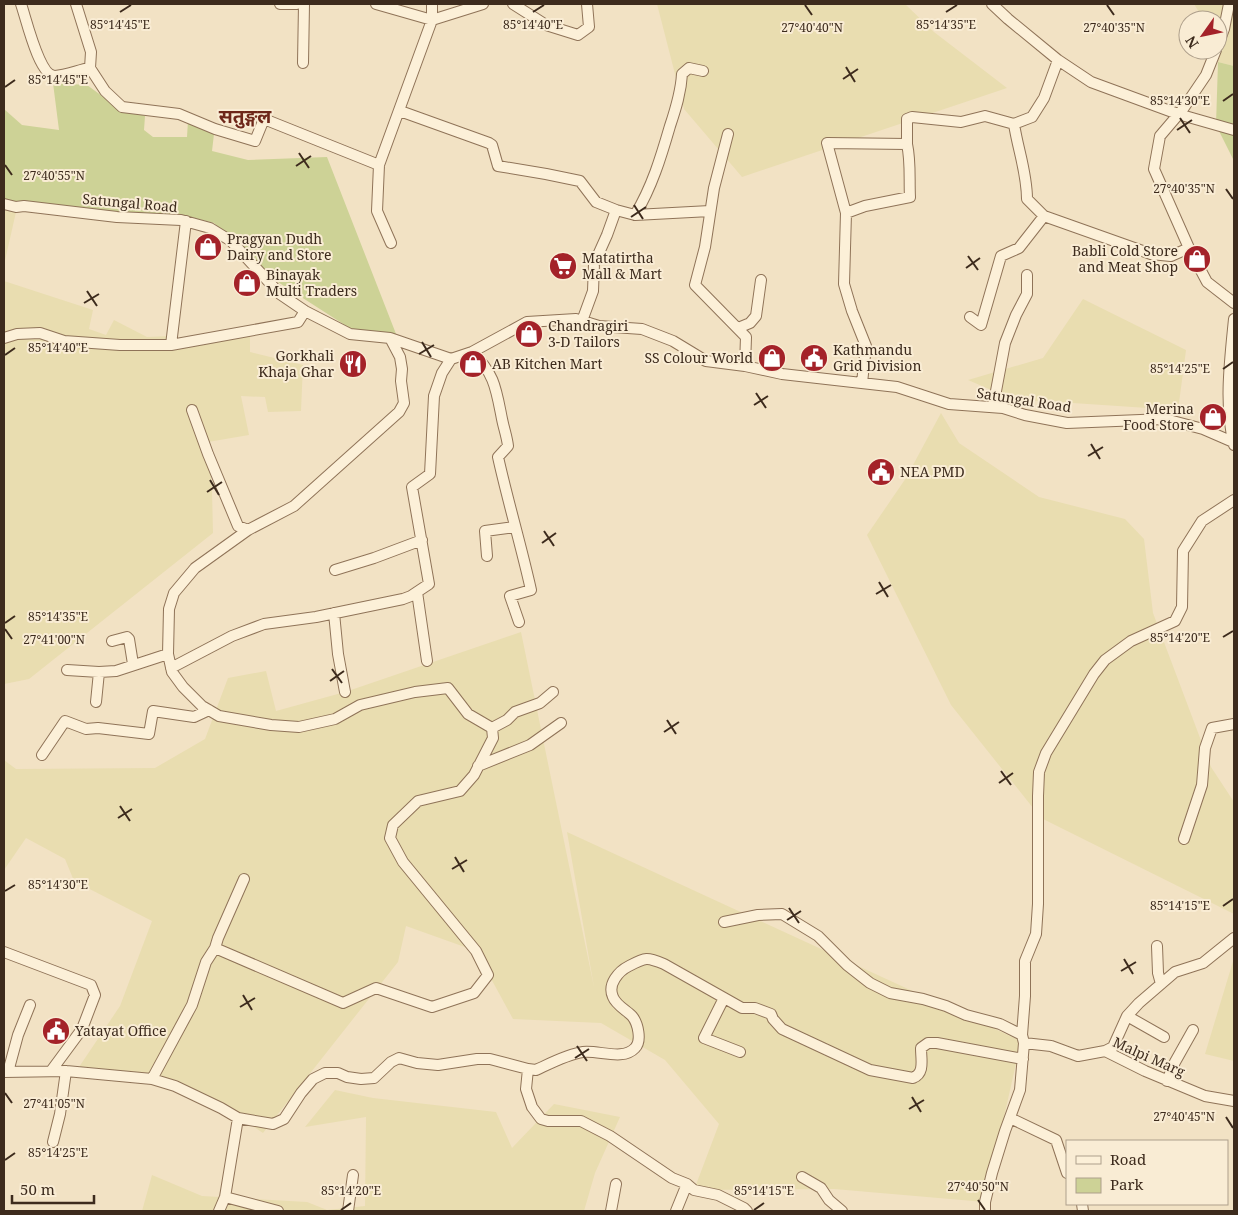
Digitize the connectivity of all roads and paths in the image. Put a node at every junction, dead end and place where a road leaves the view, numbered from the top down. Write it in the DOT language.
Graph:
graph roads {
  1 [pos="21,4"];
  2 [pos="76,4"];
  3 [pos="280,4"];
  4 [pos="297,4"];
  5 [pos="304,4"];
  6 [pos="376,4"];
  7 [pos="432,4"];
  8 [pos="483,4"];
  9 [pos="513,4"];
  10 [pos="587,4"];
  11 [pos="992,4"];
  12 [pos="1229,4"];
  13 [pos="432,20"];
  14 [pos="1229,28"];
  15 [pos="1058,60"];
  16 [pos="1212,60"];
  17 [pos="303,63"];
  18 [pos="90,68"];
  19 [pos="703,71"];
  20 [pos="400,111"];
  21 [pos="1178,114"];
  22 [pos="1014,124"];
  23 [pos="1234,130"];
  24 [pos="728,134"];
  25 [pos="908,144"];
  26 [pos="379,165"];
  27 [pos="4,204"];
  28 [pos="616,210"];
  29 [pos="710,211"];
  30 [pos="846,213"];
  31 [pos="635,215"];
  32 [pos="1044,216"];
  33 [pos="186,221"];
  34 [pos="391,243"];
  35 [pos="1189,248"];
  36 [pos="1028,275"];
  37 [pos="761,280"];
  38 [pos="1234,303"];
  39 [pos="305,311"];
  40 [pos="970,317"];
  41 [pos="1234,319"];
  42 [pos="582,321"];
  43 [pos="738,328"];
  44 [pos="4,338"];
  45 [pos="390,338"];
  46 [pos="172,345"];
  47 [pos="472,352"];
  48 [pos="451,359"];
  49 [pos="745,366"];
  50 [pos="862,383"];
  51 [pos="993,407"];
  52 [pos="192,410"];
  53 [pos="1234,444"];
  54 [pos="1234,500"];
  55 [pos="515,527"];
  56 [pos="248,530"];
  57 [pos="422,540"];
  58 [pos="488,556"];
  59 [pos="335,570"];
  60 [pos="417,592"];
  61 [pos="334,613"];
  62 [pos="519,622"];
  63 [pos="112,641"];
  64 [pos="168,654"];
  65 [pos="427,661"];
  66 [pos="133,664"];
  67 [pos="171,668"];
  68 [pos="67,670"];
  69 [pos="99,672"];
  70 [pos="345,692"];
  71 [pos="553,692"];
  72 [pos="96,702"];
  73 [pos="209,710"];
  74 [pos="561,722"];
  75 [pos="1234,724"];
  76 [pos="492,728"];
  77 [pos="42,754"];
  78 [pos="478,766"];
  79 [pos="1184,839"];
  80 [pos="244,879"];
  81 [pos="724,922"];
  82 [pos="1234,938"];
  83 [pos="1157,946"];
  84 [pos="215,948"];
  85 [pos="4,952"];
  86 [pos="1161,984"];
  87 [pos="724,998"];
  88 [pos="30,1005"];
  89 [pos="1127,1016"];
  90 [pos="1193,1030"];
  91 [pos="1164,1037"];
  92 [pos="1023,1039"];
  93 [pos="1105,1051"];
  94 [pos="740,1052"];
  95 [pos="1023,1059"];
  96 [pos="528,1069"];
  97 [pos="51,1071"];
  98 [pos="66,1071"];
  99 [pos="6,1072"];
  100 [pos="152,1079"];
  101 [pos="1167,1081"];
  102 [pos="1234,1101"];
  103 [pos="238,1118"];
  104 [pos="1010,1118"];
  105 [pos="54,1142"];
  106 [pos="1066,1170"];
  107 [pos="353,1176"];
  108 [pos="802,1177"];
  109 [pos="616,1184"];
  110 [pos="687,1184"];
  111 [pos="224,1197"];
  112 [pos="219,1211"];
  113 [pos="278,1211"];
  114 [pos="348,1211"];
  115 [pos="611,1211"];
  116 [pos="676,1211"];
  117 [pos="747,1211"];
  118 [pos="842,1211"];
  119 [pos="986,1211"];
  1 -- 18 [label="street"];
  2 -- 18 [label="street"];
  3 -- 4 [label="street"];
  5 -- 17 [label="street"];
  6 -- 13 [label="street"];
  7 -- 13 [label="street"];
  8 -- 13 [label="street"];
  9 -- 10 [label="street"];
  11 -- 15 [label="street"];
  12 -- 14 [label="street"];
  13 -- 20 [label="street"];
  15 -- 21 [label="street"];
  15 -- 22 [label="street"];
  16 -- 21 [label="street"];
  18 -- 26 [label="street"];
  19 -- 31 [label="street"];
  20 -- 26 [label="street"];
  20 -- 28 [label="street"];
  21 -- 23 [label="street"];
  21 -- 35 [label="street"];
  22 -- 25 [label="street"];
  22 -- 32 [label="street"];
  24 -- 29 [label="street"];
  25 -- 30 [label="street"];
  25 -- 30 [label="street"];
  26 -- 34 [label="street"];
  27 -- 33 [label="street, Satungal Road"];
  28 -- 31 [label="street"];
  28 -- 42 [label="street"];
  29 -- 31 [label="street"];
  29 -- 43 [label="street"];
  30 -- 50 [label="street"];
  32 -- 35 [label="street"];
  32 -- 40 [label="street"];
  33 -- 39 [label="street, Satungal Road"];
  33 -- 46 [label="street"];
  35 -- 38 [label="street"];
  36 -- 51 [label="street"];
  37 -- 43 [label="street"];
  39 -- 45 [label="street, Satungal Road"];
  39 -- 46 [label="street"];
  41 -- 53 [label="street"];
  42 -- 47 [label="street, Satungal Road"];
  42 -- 49 [label="street, Satungal Road"];
  43 -- 49 [label="street"];
  44 -- 46 [label="street"];
  45 -- 48 [label="street, Satungal Road"];
  45 -- 56 [label="street"];
  47 -- 48 [label="street, Satungal Road"];
  47 -- 55 [label="street"];
  48 -- 57 [label="street"];
  49 -- 50 [label="street, Satungal Road"];
  50 -- 51 [label="street, Satungal Road"];
  51 -- 53 [label="street, Satungal Road"];
  52 -- 56 [label="street"];
  54 -- 92 [label="street"];
  55 -- 58 [label="street"];
  55 -- 62 [label="street"];
  56 -- 64 [label="street"];
  57 -- 59 [label="street"];
  57 -- 60 [label="street"];
  60 -- 61 [label="street"];
  60 -- 65 [label="street"];
  61 -- 67 [label="street"];
  61 -- 70 [label="street"];
  63 -- 66 [label="street"];
  64 -- 66 [label="street"];
  64 -- 67 [label="street"];
  66 -- 69 [label="street"];
  67 -- 73 [label="street"];
  68 -- 69 [label="street"];
  69 -- 72 [label="street"];
  71 -- 76 [label="street"];
  73 -- 76 [label="street"];
  73 -- 77 [label="street"];
  74 -- 78 [label="street"];
  75 -- 79 [label="street"];
  76 -- 78 [label="street"];
  78 -- 84 [label="street"];
  80 -- 84 [label="street"];
  81 -- 92 [label="street"];
  82 -- 86 [label="street"];
  83 -- 86 [label="street"];
  84 -- 100 [label="street"];
  85 -- 97 [label="street"];
  86 -- 89 [label="street"];
  87 -- 94 [label="street"];
  87 -- 95 [label="street"];
  87 -- 96 [label="street"];
  88 -- 99 [label="street"];
  89 -- 91 [label="street"];
  89 -- 93 [label="street"];
  90 -- 101 [label="street"];
  92 -- 93 [label="street, Malpi Marg"];
  92 -- 95 [label="street"];
  93 -- 101 [label="street, Malpi Marg"];
  95 -- 104 [label="street"];
  96 -- 103 [label="street"];
  96 -- 110 [label="street"];
  97 -- 98 [label="street"];
  97 -- 99 [label="street"];
  98 -- 100 [label="street"];
  98 -- 105 [label="street"];
  100 -- 103 [label="street"];
  101 -- 102 [label="street, Malpi Marg"];
  103 -- 111 [label="street"];
  104 -- 106 [label="street"];
  104 -- 119 [label="street"];
  107 -- 114 [label="street"];
  108 -- 118 [label="street"];
  109 -- 115 [label="street"];
  110 -- 116 [label="street"];
  110 -- 117 [label="street"];
  111 -- 112 [label="street"];
  111 -- 113 [label="street"];
}
